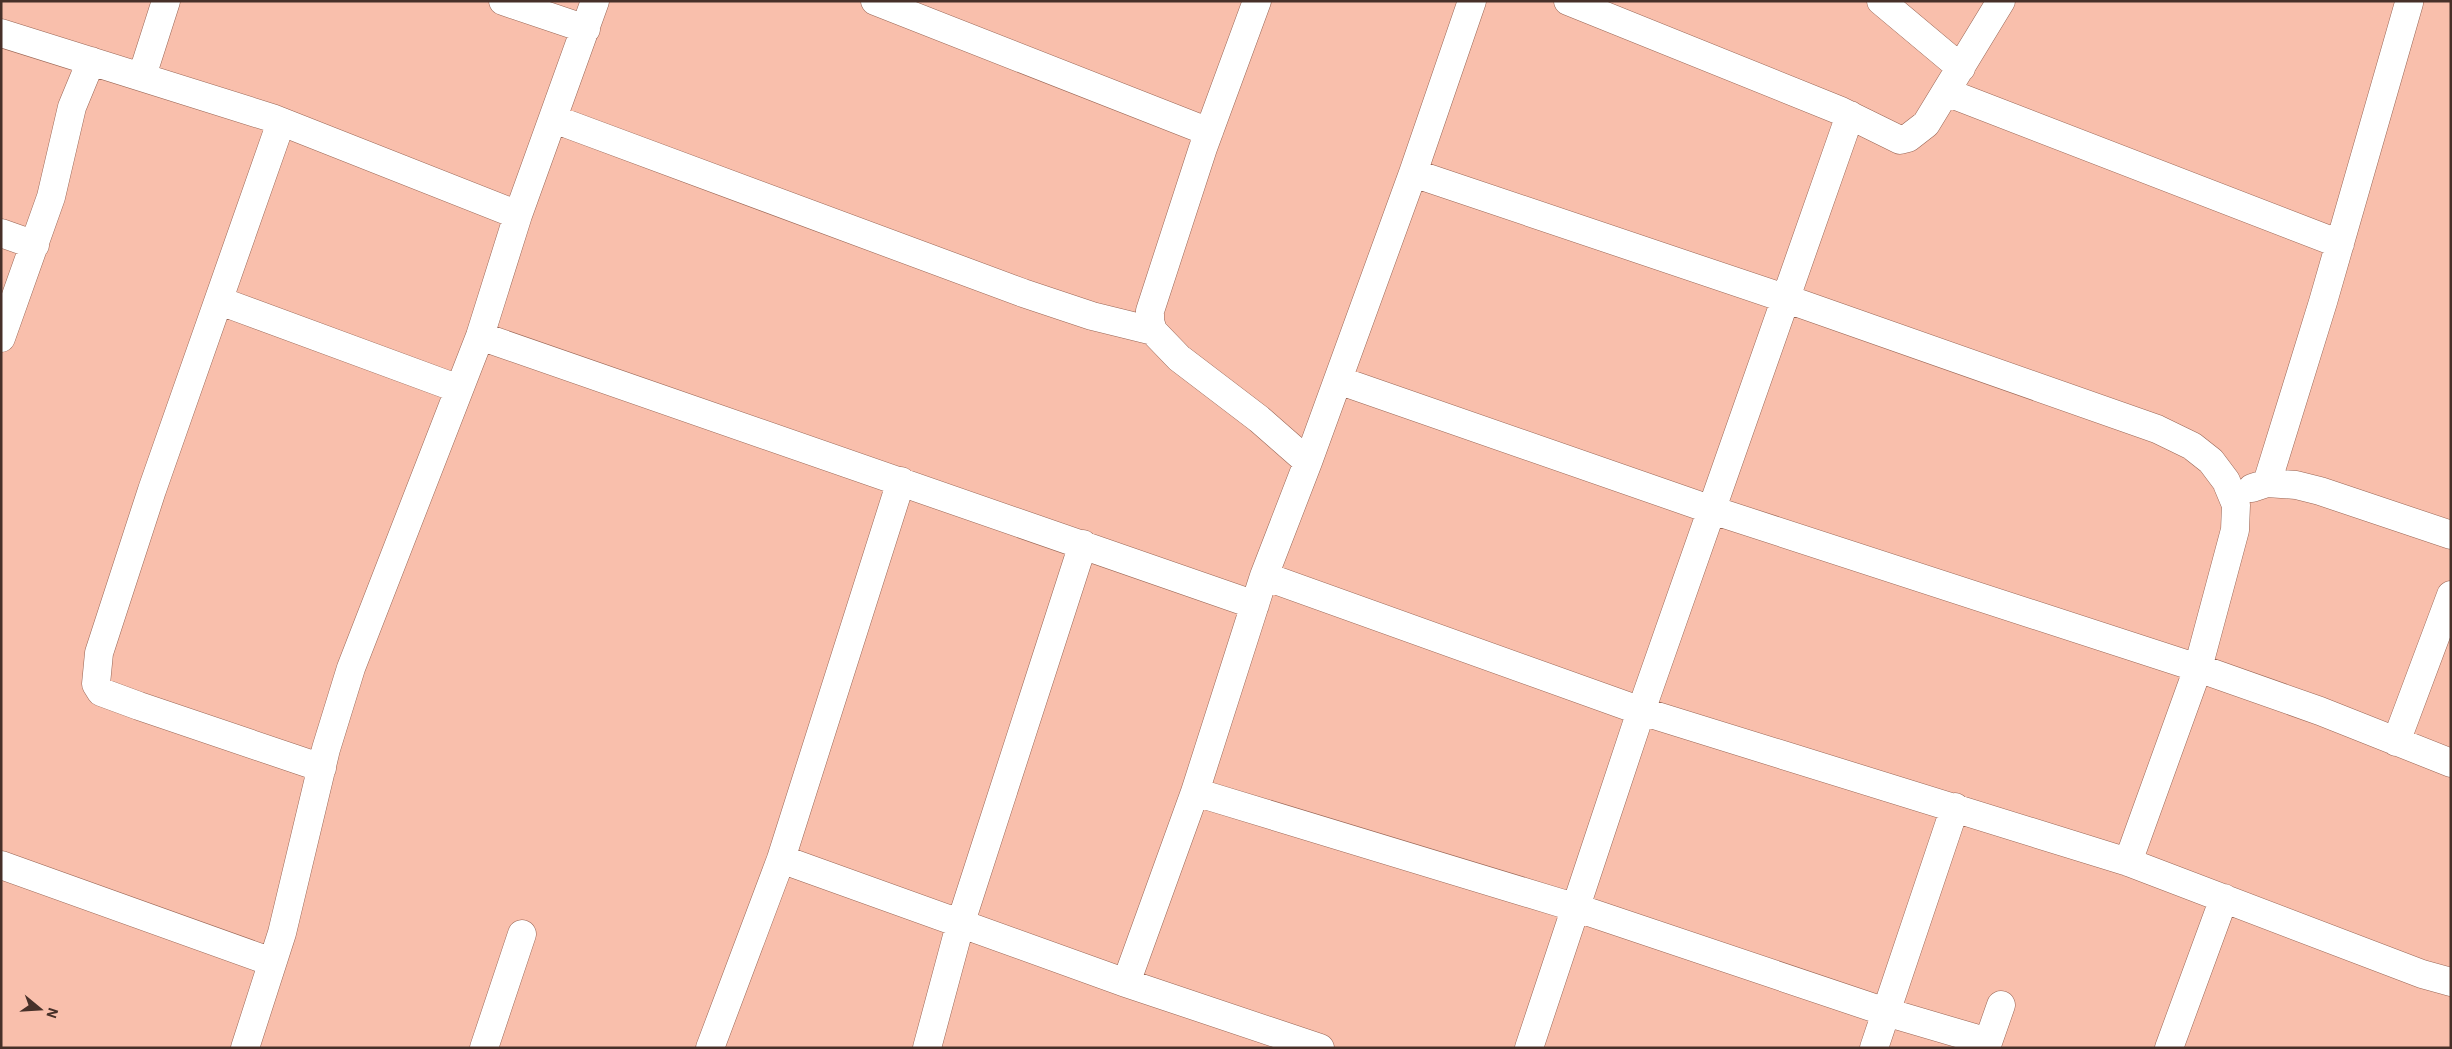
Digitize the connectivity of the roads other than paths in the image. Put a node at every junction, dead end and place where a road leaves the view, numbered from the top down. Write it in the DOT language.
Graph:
graph roads {
  1 [pos="166,1"];
  2 [pos="503,1"];
  3 [pos="595,1"];
  4 [pos="875,1"];
  5 [pos="1257,1"];
  6 [pos="1472,1"];
  7 [pos="1568,1"];
  8 [pos="1881,1"];
  9 [pos="2002,1"];
  10 [pos="2409,3"];
  11 [pos="586,29"];
  12 [pos="1,33"];
  13 [pos="91,61"];
  14 [pos="1961,68"];
  15 [pos="142,76"];
  16 [pos="1946,92"];
  17 [pos="1850,115"];
  18 [pos="554,119"];
  19 [pos="281,122"];
  20 [pos="1209,132"];
  21 [pos="1413,173"];
  22 [pos="518,215"];
  23 [pos="1,233"];
  24 [pos="2340,244"];
  25 [pos="35,245"];
  26 [pos="1787,298"];
  27 [pos="220,301"];
  28 [pos="1153,331"];
  29 [pos="480,336"];
  30 [pos="1,338"];
  31 [pos="1338,380"];
  32 [pos="459,389"];
  33 [pos="1308,462"];
  34 [pos="901,481"];
  35 [pos="2267,483"];
  36 [pos="2231,494"];
  37 [pos="1712,510"];
  38 [pos="2451,535"];
  39 [pos="1083,544"];
  40 [pos="1264,576"];
  41 [pos="2451,595"];
  42 [pos="1255,605"];
  43 [pos="2198,668"];
  44 [pos="1642,711"];
  45 [pos="2396,742"];
  46 [pos="2451,763"];
  47 [pos="322,768"];
  48 [pos="1195,792"];
  49 [pos="1955,807"];
  50 [pos="782,859"];
  51 [pos="2128,862"];
  52 [pos="1,865"];
  53 [pos="2224,898"];
  54 [pos="1577,908"];
  55 [pos="960,924"];
  56 [pos="522,934"];
  57 [pos="272,962"];
  58 [pos="2451,982"];
  59 [pos="1126,983"];
  60 [pos="2001,1005"];
  61 [pos="1886,1012"];
  62 [pos="1987,1045"];
  63 [pos="245,1048"];
  64 [pos="484,1048"];
  65 [pos="710,1048"];
  66 [pos="927,1048"];
  67 [pos="1320,1048"];
  68 [pos="1529,1048"];
  69 [pos="1874,1048"];
  70 [pos="2169,1048"];
  1 -- 15 [label="street"];
  2 -- 11 [label="street"];
  3 -- 11 [label="street"];
  4 -- 20 [label="street"];
  5 -- 20 [label="street"];
  6 -- 21 [label="street"];
  7 -- 17 [label="street"];
  8 -- 14 [label="street"];
  9 -- 14 [label="street"];
  10 -- 24 [label="street"];
  11 -- 18 [label="street"];
  12 -- 13 [label="street"];
  13 -- 15 [label="street"];
  13 -- 25 [label="street"];
  14 -- 16 [label="street"];
  15 -- 19 [label="street"];
  16 -- 17 [label="street"];
  16 -- 24 [label="street"];
  17 -- 26 [label="street"];
  18 -- 22 [label="street"];
  18 -- 28 [label="street"];
  19 -- 22 [label="street"];
  19 -- 27 [label="street"];
  20 -- 28 [label="street"];
  21 -- 26 [label="street"];
  21 -- 31 [label="street"];
  22 -- 29 [label="street"];
  23 -- 25 [label="street"];
  24 -- 35 [label="street"];
  25 -- 30 [label="street"];
  26 -- 36 [label="street"];
  26 -- 37 [label="street"];
  27 -- 32 [label="street"];
  27 -- 47 [label="street"];
  28 -- 33 [label="street"];
  29 -- 32 [label="street"];
  29 -- 34 [label="street"];
  31 -- 33 [label="street"];
  31 -- 37 [label="street"];
  32 -- 47 [label="street"];
  33 -- 40 [label="street"];
  34 -- 39 [label="street"];
  34 -- 50 [label="street"];
  35 -- 36 [label="street"];
  35 -- 38 [label="street"];
  36 -- 43 [label="street"];
  37 -- 43 [label="street"];
  37 -- 44 [label="street"];
  39 -- 42 [label="street"];
  39 -- 55 [label="street"];
  40 -- 42 [label="street"];
  40 -- 44 [label="street"];
  41 -- 45 [label="street"];
  42 -- 48 [label="street"];
  43 -- 45 [label="street"];
  43 -- 51 [label="street"];
  44 -- 49 [label="street"];
  44 -- 54 [label="street"];
  45 -- 46 [label="street"];
  47 -- 57 [label="street"];
  48 -- 54 [label="street"];
  48 -- 59 [label="street"];
  49 -- 51 [label="street"];
  49 -- 61 [label="street"];
  50 -- 55 [label="street"];
  50 -- 65 [label="street"];
  51 -- 53 [label="street"];
  52 -- 57 [label="street"];
  53 -- 58 [label="street"];
  53 -- 70 [label="street"];
  54 -- 61 [label="street"];
  54 -- 68 [label="street"];
  55 -- 59 [label="street"];
  55 -- 66 [label="street"];
  56 -- 64 [label="street"];
  57 -- 63 [label="street"];
  59 -- 67 [label="street"];
  60 -- 62 [label="street"];
  61 -- 62 [label="street"];
  61 -- 69 [label="street"];
}
